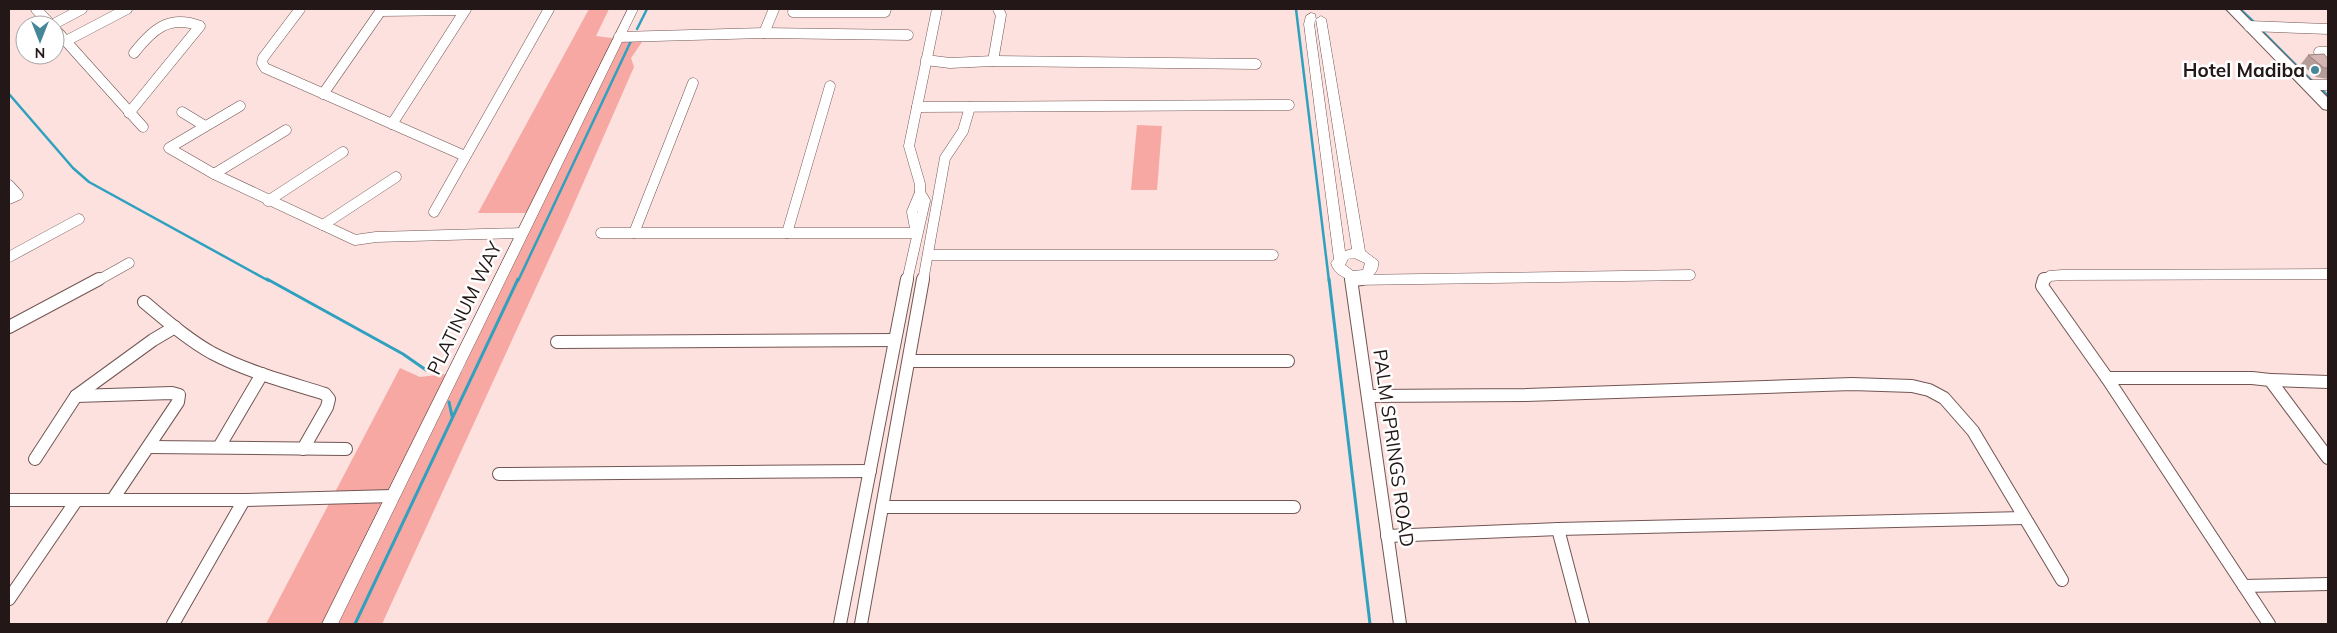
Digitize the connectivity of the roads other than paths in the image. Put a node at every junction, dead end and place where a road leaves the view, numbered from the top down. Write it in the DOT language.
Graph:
graph roads {
  1 [pos="82,9"];
  2 [pos="126,9"];
  3 [pos="300,9"];
  4 [pos="549,9"];
  5 [pos="632,9"];
  6 [pos="774,9"];
  7 [pos="794,9"];
  8 [pos="886,9"];
  9 [pos="938,9"];
  10 [pos="998,9"];
  11 [pos="2232,9"];
  12 [pos="382,10"];
  13 [pos="465,10"];
  14 [pos="1315,14"];
  15 [pos="65,18"];
  16 [pos="2249,26"];
  17 [pos="2328,29"];
  18 [pos="764,33"];
  19 [pos="908,35"];
  20 [pos="619,36"];
  21 [pos="66,41"];
  22 [pos="134,53"];
  23 [pos="926,60"];
  24 [pos="993,61"];
  25 [pos="1256,64"];
  26 [pos="693,83"];
  27 [pos="2308,85"];
  28 [pos="2328,85"];
  29 [pos="830,86"];
  30 [pos="323,94"];
  31 [pos="1289,105"];
  32 [pos="240,106"];
  33 [pos="2328,106"];
  34 [pos="917,107"];
  35 [pos="970,107"];
  36 [pos="129,112"];
  37 [pos="182,112"];
  38 [pos="392,124"];
  39 [pos="205,126"];
  40 [pos="143,127"];
  41 [pos="286,130"];
  42 [pos="343,152"];
  43 [pos="465,156"];
  44 [pos="214,174"];
  45 [pos="396,178"];
  46 [pos="9,184"];
  47 [pos="9,199"];
  48 [pos="268,201"];
  49 [pos="434,212"];
  50 [pos="80,220"];
  51 [pos="323,225"];
  52 [pos="522,233"];
  53 [pos="601,233"];
  54 [pos="634,233"];
  55 [pos="787,233"];
  56 [pos="916,233"];
  57 [pos="1359,254"];
  58 [pos="928,255"];
  59 [pos="1273,255"];
  60 [pos="9,257"];
  61 [pos="1340,259"];
  62 [pos="129,263"];
  63 [pos="2328,274"];
  64 [pos="1690,275"];
  65 [pos="1352,278"];
  66 [pos="144,302"];
  67 [pos="9,327"];
  68 [pos="174,327"];
  69 [pos="895,340"];
  70 [pos="557,342"];
  71 [pos="1288,360"];
  72 [pos="908,362"];
  73 [pos="262,374"];
  74 [pos="2107,378"];
  75 [pos="2270,380"];
  76 [pos="2328,382"];
  77 [pos="76,396"];
  78 [pos="1368,396"];
  79 [pos="149,446"];
  80 [pos="219,448"];
  81 [pos="303,448"];
  82 [pos="346,450"];
  83 [pos="2328,458"];
  84 [pos="35,459"];
  85 [pos="870,471"];
  86 [pos="499,474"];
  87 [pos="393,496"];
  88 [pos="9,500"];
  89 [pos="113,500"];
  90 [pos="244,500"];
  91 [pos="76,501"];
  92 [pos="882,507"];
  93 [pos="1294,507"];
  94 [pos="2024,518"];
  95 [pos="1558,529"];
  96 [pos="1387,536"];
  97 [pos="2062,580"];
  98 [pos="2328,584"];
  99 [pos="2244,586"];
  100 [pos="9,599"];
  101 [pos="173,624"];
  102 [pos="330,624"];
  103 [pos="840,624"];
  104 [pos="861,624"];
  105 [pos="1400,624"];
  106 [pos="1583,624"];
  107 [pos="2269,624"];
  1 -- 15 [label="street"];
  2 -- 21 [label="street"];
  3 -- 30 [label="street"];
  4 -- 43 [label="street"];
  5 -- 20 [label="street, PLATINUM WAY"];
  6 -- 18 [label="street"];
  7 -- 8 [label="street"];
  9 -- 23 [label="street"];
  10 -- 24 [label="street"];
  11 -- 16 [label="main road"];
  12 -- 13 [label="street"];
  12 -- 30 [label="street"];
  13 -- 38 [label="street"];
  14 -- 57 [label="street"];
  14 -- 61 [label="street"];
  16 -- 17 [label="street"];
  16 -- 27 [label="main road"];
  18 -- 19 [label="street"];
  18 -- 20 [label="street"];
  20 -- 52 [label="street, PLATINUM WAY"];
  21 -- 36 [label="street"];
  22 -- 36 [label="street"];
  23 -- 24 [label="street"];
  23 -- 34 [label="street"];
  24 -- 25 [label="street"];
  26 -- 54 [label="street"];
  27 -- 28 [label="street"];
  27 -- 33 [label="main road"];
  29 -- 55 [label="street"];
  30 -- 38 [label="street"];
  31 -- 35 [label="street"];
  32 -- 39 [label="street"];
  34 -- 35 [label="street"];
  34 -- 56 [label="street"];
  35 -- 58 [label="street"];
  36 -- 40 [label="street"];
  37 -- 39 [label="street"];
  38 -- 43 [label="street"];
  39 -- 44 [label="street"];
  41 -- 44 [label="street"];
  42 -- 48 [label="street"];
  43 -- 49 [label="street"];
  44 -- 48 [label="street"];
  45 -- 51 [label="street"];
  46 -- 47 [label="street"];
  48 -- 51 [label="street"];
  50 -- 60 [label="street"];
  51 -- 52 [label="street"];
  52 -- 87 [label="street, PLATINUM WAY"];
  53 -- 54 [label="street"];
  54 -- 55 [label="street"];
  55 -- 56 [label="street"];
  56 -- 69 [label="street"];
  57 -- 61 [label="street"];
  57 -- 65 [label="street"];
  58 -- 59 [label="street"];
  58 -- 72 [label="street"];
  61 -- 65 [label="street"];
  62 -- 67 [label="street"];
  63 -- 74 [label="street"];
  64 -- 65 [label="street"];
  65 -- 78 [label="street, PALM SPRINGS ROAD"];
  66 -- 68 [label="street"];
  68 -- 73 [label="street"];
  68 -- 77 [label="street"];
  69 -- 70 [label="street"];
  69 -- 85 [label="street"];
  71 -- 72 [label="street"];
  72 -- 92 [label="street"];
  73 -- 80 [label="street"];
  73 -- 81 [label="street"];
  74 -- 75 [label="street"];
  74 -- 99 [label="street"];
  75 -- 76 [label="street"];
  75 -- 83 [label="street"];
  77 -- 79 [label="street"];
  77 -- 84 [label="street"];
  78 -- 94 [label="street"];
  78 -- 96 [label="street, PALM SPRINGS ROAD"];
  79 -- 80 [label="street"];
  79 -- 89 [label="street"];
  80 -- 81 [label="street"];
  81 -- 82 [label="street"];
  85 -- 86 [label="street"];
  85 -- 103 [label="street"];
  87 -- 90 [label="street"];
  87 -- 102 [label="street, PLATINUM WAY"];
  88 -- 91 [label="street"];
  89 -- 90 [label="street"];
  89 -- 91 [label="street"];
  90 -- 101 [label="street"];
  91 -- 100 [label="street"];
  92 -- 93 [label="street"];
  92 -- 104 [label="street"];
  94 -- 95 [label="street"];
  94 -- 97 [label="street"];
  95 -- 96 [label="street"];
  95 -- 106 [label="street"];
  96 -- 105 [label="street, PALM SPRINGS ROAD"];
  98 -- 99 [label="street"];
  99 -- 107 [label="street"];
}
